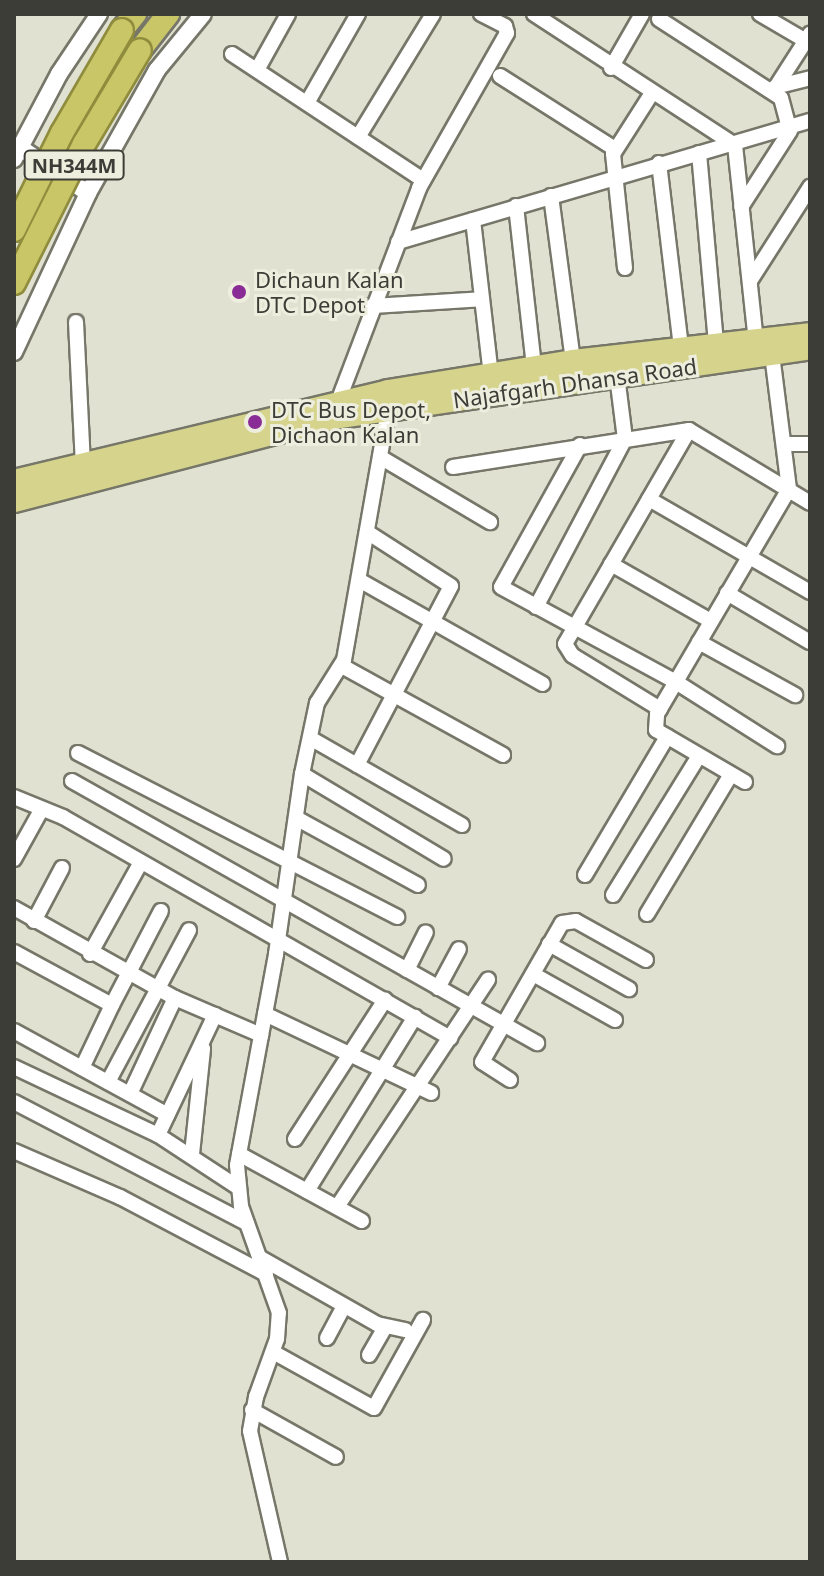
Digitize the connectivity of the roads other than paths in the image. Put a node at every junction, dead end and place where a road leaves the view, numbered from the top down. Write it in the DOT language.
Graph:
graph roads {
  1 [pos="99,14"];
  2 [pos="168,14"];
  3 [pos="203,14"];
  4 [pos="288,14"];
  5 [pos="358,14"];
  6 [pos="433,14"];
  7 [pos="481,14"];
  8 [pos="534,14"];
  9 [pos="642,14"];
  10 [pos="760,14"];
  11 [pos="501,19"];
  12 [pos="659,19"];
  13 [pos="128,22"];
  14 [pos="808,37"];
  15 [pos="232,54"];
  16 [pos="611,68"];
  17 [pos="257,70"];
  18 [pos="500,76"];
  19 [pos="810,78"];
  20 [pos="774,88"];
  21 [pos="652,93"];
  22 [pos="307,103"];
  23 [pos="810,121"];
  24 [pos="790,127"];
  25 [pos="358,137"];
  26 [pos="732,142"];
  27 [pos="615,149"];
  28 [pos="16,150"];
  29 [pos="699,153"];
  30 [pos="659,163"];
  31 [pos="615,176"];
  32 [pos="423,180"];
  33 [pos="810,187"];
  34 [pos="88,193"];
  35 [pos="551,196"];
  36 [pos="516,206"];
  37 [pos="741,207"];
  38 [pos="473,220"];
  39 [pos="14,230"];
  40 [pos="398,242"];
  41 [pos="625,268"];
  42 [pos="750,281"];
  43 [pos="14,283"];
  44 [pos="482,299"];
  45 [pos="372,306"];
  46 [pos="76,322"];
  47 [pos="810,334"];
  48 [pos="716,344"];
  49 [pos="766,345"];
  50 [pos="681,347"];
  51 [pos="810,348"];
  52 [pos="14,352"];
  53 [pos="573,361"];
  54 [pos="534,367"];
  55 [pos="491,375"];
  56 [pos="617,376"];
  57 [pos="389,400"];
  58 [pos="335,409"];
  59 [pos="689,430"];
  60 [pos="625,439"];
  61 [pos="205,442"];
  62 [pos="784,444"];
  63 [pos="810,444"];
  64 [pos="580,445"];
  65 [pos="380,457"];
  66 [pos="83,466"];
  67 [pos="453,467"];
  68 [pos="14,481"];
  69 [pos="789,489"];
  70 [pos="649,499"];
  71 [pos="14,501"];
  72 [pos="810,503"];
  73 [pos="490,522"];
  74 [pos="367,532"];
  75 [pos="749,555"];
  76 [pos="611,564"];
  77 [pos="359,580"];
  78 [pos="810,592"];
  79 [pos="727,593"];
  80 [pos="536,607"];
  81 [pos="711,621"];
  82 [pos="434,623"];
  83 [pos="575,626"];
  84 [pos="699,642"];
  85 [pos="810,642"];
  86 [pos="342,666"];
  87 [pos="676,682"];
  88 [pos="543,684"];
  89 [pos="395,695"];
  90 [pos="795,695"];
  91 [pos="660,709"];
  92 [pos="667,737"];
  93 [pos="310,738"];
  94 [pos="777,746"];
  95 [pos="78,753"];
  96 [pos="503,755"];
  97 [pos="699,756"];
  98 [pos="357,765"];
  99 [pos="302,774"];
  100 [pos="731,774"];
  101 [pos="72,781"];
  102 [pos="745,782"];
  103 [pos="14,797"];
  104 [pos="40,812"];
  105 [pos="296,818"];
  106 [pos="462,825"];
  107 [pos="14,859"];
  108 [pos="444,859"];
  109 [pos="141,862"];
  110 [pos="289,866"];
  111 [pos="62,868"];
  112 [pos="585,875"];
  113 [pos="418,885"];
  114 [pos="613,895"];
  115 [pos="284,902"];
  116 [pos="14,908"];
  117 [pos="161,911"];
  118 [pos="647,914"];
  119 [pos="397,917"];
  120 [pos="34,921"];
  121 [pos="189,930"];
  122 [pos="426,932"];
  123 [pos="278,940"];
  124 [pos="549,944"];
  125 [pos="459,949"];
  126 [pos="14,952"];
  127 [pos="90,954"];
  128 [pos="646,960"];
  129 [pos="407,970"];
  130 [pos="128,973"];
  131 [pos="533,974"];
  132 [pos="488,980"];
  133 [pos="156,988"];
  134 [pos="438,988"];
  135 [pos="629,989"];
  136 [pos="175,998"];
  137 [pos="385,1000"];
  138 [pos="112,1005"];
  139 [pos="472,1007"];
  140 [pos="265,1014"];
  141 [pos="215,1015"];
  142 [pos="415,1017"];
  143 [pos="615,1020"];
  144 [pos="503,1024"];
  145 [pos="14,1031"];
  146 [pos="261,1035"];
  147 [pos="204,1037"];
  148 [pos="450,1038"];
  149 [pos="537,1043"];
  150 [pos="349,1054"];
  151 [pos="14,1067"];
  152 [pos="82,1068"];
  153 [pos="382,1070"];
  154 [pos="510,1080"];
  155 [pos="108,1082"];
  156 [pos="424,1090"];
  157 [pos="130,1094"];
  158 [pos="14,1102"];
  159 [pos="168,1115"];
  160 [pos="158,1135"];
  161 [pos="295,1139"];
  162 [pos="14,1151"];
  163 [pos="192,1154"];
  164 [pos="239,1154"];
  165 [pos="239,1188"];
  166 [pos="307,1191"];
  167 [pos="337,1207"];
  168 [pos="362,1221"];
  169 [pos="246,1223"];
  170 [pos="259,1257"];
  171 [pos="266,1274"];
  172 [pos="344,1306"];
  173 [pos="423,1320"];
  174 [pos="385,1327"];
  175 [pos="405,1330"];
  176 [pos="327,1338"];
  177 [pos="273,1352"];
  178 [pos="369,1355"];
  179 [pos="252,1410"];
  180 [pos="336,1457"];
  181 [pos="280,1562"];
  1 -- 28 [label="street"];
  2 -- 43 [label="highway, NH344M, bridge"];
  3 -- 34 [label="street"];
  4 -- 17 [label="street"];
  5 -- 22 [label="street"];
  6 -- 25 [label="street"];
  7 -- 11 [label="street"];
  8 -- 16 [label="street"];
  9 -- 16 [label="street"];
  10 -- 14 [label="street"];
  11 -- 32 [label="street"];
  12 -- 20 [label="street"];
  13 -- 39 [label="highway, NH344M, bridge"];
  14 -- 20 [label="street"];
  15 -- 17 [label="street"];
  16 -- 21 [label="street"];
  17 -- 22 [label="street"];
  18 -- 27 [label="street"];
  19 -- 20 [label="street"];
  20 -- 24 [label="street"];
  21 -- 26 [label="street"];
  21 -- 27 [label="street"];
  22 -- 25 [label="street"];
  23 -- 24 [label="street"];
  24 -- 26 [label="street"];
  24 -- 37 [label="street"];
  25 -- 32 [label="street"];
  26 -- 29 [label="street"];
  26 -- 37 [label="street"];
  27 -- 31 [label="street"];
  28 -- 34 [label="street"];
  29 -- 30 [label="street"];
  29 -- 48 [label="street"];
  30 -- 31 [label="street"];
  30 -- 50 [label="street"];
  31 -- 35 [label="street"];
  31 -- 41 [label="street"];
  32 -- 40 [label="street"];
  33 -- 42 [label="street"];
  34 -- 52 [label="street"];
  35 -- 36 [label="street"];
  35 -- 53 [label="street"];
  36 -- 38 [label="street"];
  36 -- 54 [label="street"];
  37 -- 42 [label="street"];
  38 -- 40 [label="street"];
  38 -- 44 [label="street"];
  40 -- 45 [label="street"];
  42 -- 49 [label="street"];
  44 -- 45 [label="street"];
  44 -- 55 [label="street"];
  45 -- 58 [label="street"];
  46 -- 66 [label="street"];
  47 -- 49 [label="main road"];
  48 -- 49 [label="main road"];
  48 -- 50 [label="main road"];
  49 -- 51 [label="main road, Najafgarh Dhansa Road"];
  49 -- 56 [label="main road, Najafgarh Dhansa Road"];
  49 -- 62 [label="street"];
  50 -- 53 [label="main road"];
  53 -- 54 [label="main road"];
  54 -- 55 [label="main road"];
  55 -- 57 [label="main road"];
  56 -- 57 [label="main road, Najafgarh Dhansa Road"];
  56 -- 60 [label="street"];
  57 -- 58 [label="main road"];
  57 -- 65 [label="street"];
  58 -- 61 [label="main road"];
  59 -- 60 [label="street"];
  59 -- 69 [label="street"];
  59 -- 70 [label="street"];
  60 -- 64 [label="street"];
  60 -- 80 [label="street"];
  61 -- 66 [label="main road"];
  61 -- 71 [label="main road"];
  62 -- 63 [label="street"];
  62 -- 69 [label="street"];
  64 -- 67 [label="street"];
  64 -- 80 [label="street"];
  65 -- 73 [label="street"];
  65 -- 74 [label="street"];
  66 -- 68 [label="main road"];
  69 -- 72 [label="street"];
  69 -- 75 [label="street"];
  70 -- 75 [label="street"];
  70 -- 76 [label="street"];
  74 -- 77 [label="street"];
  74 -- 82 [label="street"];
  75 -- 78 [label="street"];
  75 -- 79 [label="street"];
  76 -- 81 [label="street"];
  76 -- 83 [label="street"];
  77 -- 82 [label="street"];
  77 -- 86 [label="street"];
  79 -- 81 [label="street"];
  79 -- 85 [label="street"];
  80 -- 83 [label="street"];
  81 -- 84 [label="street"];
  82 -- 88 [label="street"];
  82 -- 89 [label="street"];
  83 -- 87 [label="street"];
  83 -- 91 [label="street"];
  84 -- 87 [label="street"];
  84 -- 90 [label="street"];
  86 -- 89 [label="street"];
  86 -- 93 [label="street"];
  87 -- 91 [label="street"];
  87 -- 94 [label="street"];
  89 -- 96 [label="street"];
  89 -- 98 [label="street"];
  91 -- 92 [label="street"];
  92 -- 97 [label="street"];
  92 -- 112 [label="street"];
  93 -- 98 [label="street"];
  93 -- 99 [label="street"];
  95 -- 110 [label="street"];
  97 -- 100 [label="street"];
  97 -- 114 [label="street"];
  98 -- 106 [label="street"];
  99 -- 105 [label="street"];
  99 -- 108 [label="street"];
  100 -- 102 [label="street"];
  100 -- 118 [label="street"];
  101 -- 115 [label="street"];
  103 -- 104 [label="street"];
  104 -- 107 [label="street"];
  104 -- 109 [label="street"];
  105 -- 110 [label="street"];
  105 -- 113 [label="street"];
  109 -- 123 [label="street"];
  109 -- 127 [label="street"];
  110 -- 115 [label="street"];
  110 -- 119 [label="street"];
  111 -- 120 [label="street"];
  115 -- 123 [label="street"];
  115 -- 129 [label="street"];
  116 -- 120 [label="street"];
  117 -- 130 [label="street"];
  120 -- 127 [label="street"];
  121 -- 133 [label="street"];
  122 -- 129 [label="street"];
  123 -- 137 [label="street"];
  123 -- 140 [label="street"];
  124 -- 128 [label="street"];
  124 -- 131 [label="street"];
  124 -- 135 [label="street"];
  125 -- 134 [label="street"];
  126 -- 138 [label="street"];
  127 -- 130 [label="street"];
  129 -- 134 [label="street"];
  130 -- 133 [label="street"];
  130 -- 138 [label="street"];
  131 -- 143 [label="street"];
  131 -- 144 [label="street"];
  132 -- 139 [label="street"];
  133 -- 136 [label="street"];
  133 -- 155 [label="street"];
  134 -- 139 [label="street"];
  136 -- 141 [label="street"];
  136 -- 157 [label="street"];
  137 -- 142 [label="street"];
  137 -- 150 [label="street"];
  138 -- 152 [label="street"];
  139 -- 144 [label="street"];
  139 -- 148 [label="street"];
  140 -- 146 [label="street"];
  140 -- 150 [label="street"];
  141 -- 146 [label="street"];
  141 -- 147 [label="street"];
  142 -- 148 [label="street"];
  142 -- 153 [label="street"];
  144 -- 149 [label="street"];
  144 -- 154 [label="street"];
  145 -- 152 [label="street"];
  146 -- 164 [label="street"];
  147 -- 159 [label="street"];
  147 -- 163 [label="street"];
  148 -- 156 [label="street"];
  150 -- 153 [label="street"];
  150 -- 161 [label="street"];
  151 -- 160 [label="street"];
  152 -- 155 [label="street"];
  153 -- 156 [label="street"];
  153 -- 166 [label="street"];
  155 -- 157 [label="street"];
  156 -- 167 [label="street"];
  157 -- 159 [label="street"];
  158 -- 169 [label="street"];
  159 -- 160 [label="street"];
  160 -- 163 [label="street"];
  162 -- 171 [label="street"];
  163 -- 165 [label="street"];
  164 -- 165 [label="street"];
  164 -- 166 [label="street"];
  165 -- 169 [label="street"];
  166 -- 167 [label="street"];
  167 -- 168 [label="street"];
  169 -- 170 [label="street"];
  170 -- 171 [label="street"];
  170 -- 172 [label="street"];
  171 -- 177 [label="street"];
  172 -- 174 [label="street"];
  172 -- 176 [label="street"];
  173 -- 177 [label="street"];
  174 -- 175 [label="street"];
  174 -- 178 [label="street"];
  177 -- 179 [label="street"];
  179 -- 180 [label="street"];
  179 -- 181 [label="street"];
}
